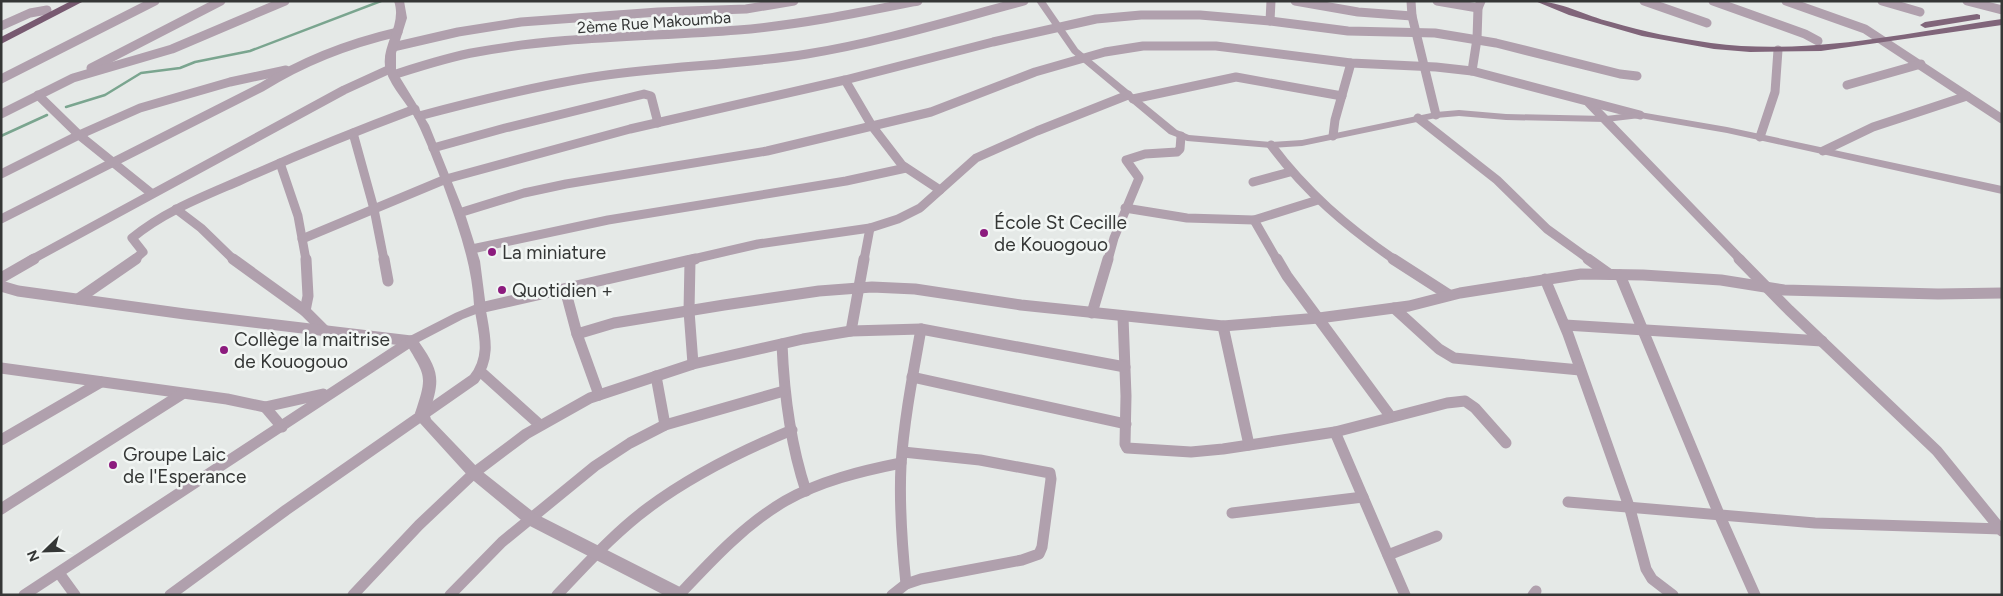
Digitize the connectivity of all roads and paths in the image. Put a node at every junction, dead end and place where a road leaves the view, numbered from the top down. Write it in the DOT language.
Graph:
graph roads {
  1 [pos="65,1"];
  2 [pos="79,1"];
  3 [pos="155,1"];
  4 [pos="221,1"];
  5 [pos="285,1"];
  6 [pos="399,1"];
  7 [pos="794,1"];
  8 [pos="918,1"];
  9 [pos="1024,1"];
  10 [pos="1040,1"];
  11 [pos="1271,1"];
  12 [pos="1295,1"];
  13 [pos="1411,1"];
  14 [pos="1438,1"];
  15 [pos="1539,1"];
  16 [pos="1558,1"];
  17 [pos="1644,1"];
  18 [pos="1713,1"];
  19 [pos="1786,1"];
  20 [pos="1882,1"];
  21 [pos="1967,1"];
  22 [pos="1479,5"];
  23 [pos="47,10"];
  24 [pos="1920,12"];
  25 [pos="2002,12"];
  26 [pos="1412,16"];
  27 [pos="1270,21"];
  28 [pos="2002,22"];
  29 [pos="1707,23"];
  30 [pos="1,26"];
  31 [pos="1057,28"];
  32 [pos="398,32"];
  33 [pos="1416,32"];
  34 [pos="1,34"];
  35 [pos="1872,34"];
  36 [pos="1477,39"];
  37 [pos="1884,40"];
  38 [pos="1,41"];
  39 [pos="1818,41"];
  40 [pos="393,47"];
  41 [pos="1778,50"];
  42 [pos="1082,58"];
  43 [pos="1351,63"];
  44 [pos="1921,64"];
  45 [pos="1424,66"];
  46 [pos="290,69"];
  47 [pos="1472,71"];
  48 [pos="392,72"];
  49 [pos="1637,76"];
  50 [pos="73,78"];
  51 [pos="1,79"];
  52 [pos="845,80"];
  53 [pos="1847,85"];
  54 [pos="38,95"];
  55 [pos="1342,96"];
  56 [pos="1967,96"];
  57 [pos="1130,97"];
  58 [pos="1588,102"];
  59 [pos="417,113"];
  60 [pos="1,114"];
  61 [pos="1640,114"];
  62 [pos="1436,115"];
  63 [pos="1418,118"];
  64 [pos="1606,119"];
  65 [pos="2002,119"];
  66 [pos="658,123"];
  67 [pos="872,126"];
  68 [pos="353,133"];
  69 [pos="79,135"];
  70 [pos="1181,136"];
  71 [pos="1333,136"];
  72 [pos="1760,137"];
  73 [pos="1271,146"];
  74 [pos="433,148"];
  75 [pos="1822,151"];
  76 [pos="112,162"];
  77 [pos="280,163"];
  78 [pos="906,168"];
  79 [pos="1290,172"];
  80 [pos="1,174"];
  81 [pos="446,179"];
  82 [pos="1253,182"];
  83 [pos="940,190"];
  84 [pos="2002,190"];
  85 [pos="151,193"];
  86 [pos="1318,200"];
  87 [pos="1125,208"];
  88 [pos="374,209"];
  89 [pos="176,210"];
  90 [pos="460,213"];
  91 [pos="1,219"];
  92 [pos="1254,220"];
  93 [pos="870,228"];
  94 [pos="302,239"];
  95 [pos="472,249"];
  96 [pos="690,260"];
  97 [pos="1615,274"];
  98 [pos="1,278"];
  99 [pos="1545,279"];
  100 [pos="388,281"];
  101 [pos="1,286"];
  102 [pos="858,287"];
  103 [pos="1769,289"];
  104 [pos="565,290"];
  105 [pos="2002,293"];
  106 [pos="1449,295"];
  107 [pos="78,299"];
  108 [pos="480,308"];
  109 [pos="1394,308"];
  110 [pos="305,311"];
  111 [pos="689,311"];
  112 [pos="1092,313"];
  113 [pos="1123,317"];
  114 [pos="1319,318"];
  115 [pos="1223,326"];
  116 [pos="1565,326"];
  117 [pos="921,329"];
  118 [pos="1642,330"];
  119 [pos="325,331"];
  120 [pos="850,331"];
  121 [pos="577,334"];
  122 [pos="411,341"];
  123 [pos="1822,341"];
  124 [pos="782,344"];
  125 [pos="693,364"];
  126 [pos="1125,367"];
  127 [pos="6,369"];
  128 [pos="1580,370"];
  129 [pos="481,372"];
  130 [pos="656,376"];
  131 [pos="912,377"];
  132 [pos="1,378"];
  133 [pos="101,382"];
  134 [pos="784,391"];
  135 [pos="329,393"];
  136 [pos="182,394"];
  137 [pos="599,395"];
  138 [pos="264,407"];
  139 [pos="422,413"];
  140 [pos="1391,417"];
  141 [pos="1126,424"];
  142 [pos="540,425"];
  143 [pos="665,425"];
  144 [pos="282,426"];
  145 [pos="792,430"];
  146 [pos="1335,432"];
  147 [pos="1,440"];
  148 [pos="1506,443"];
  149 [pos="1248,445"];
  150 [pos="902,458"];
  151 [pos="474,473"];
  152 [pos="806,491"];
  153 [pos="1363,497"];
  154 [pos="1568,502"];
  155 [pos="1,509"];
  156 [pos="1630,509"];
  157 [pos="1232,513"];
  158 [pos="1719,514"];
  159 [pos="531,519"];
  160 [pos="2001,530"];
  161 [pos="1437,536"];
  162 [pos="599,553"];
  163 [pos="1388,555"];
  164 [pos="59,573"];
  165 [pos="906,584"];
  166 [pos="24,595"];
  167 [pos="75,595"];
  168 [pos="170,595"];
  169 [pos="353,595"];
  170 [pos="450,595"];
  171 [pos="557,595"];
  172 [pos="679,595"];
  173 [pos="892,595"];
  174 [pos="1406,595"];
  175 [pos="1673,595"];
  176 [pos="1755,595"];
  1 -- 23 [label="highway"];
  2 -- 38 [label="highway"];
  3 -- 51 [label="street"];
  4 -- 50 [label="street"];
  5 -- 50 [label="street"];
  6 -- 32 [label="street"];
  7 -- 40 [label="street"];
  8 -- 48 [label="street, 2ème Rue Makoumba"];
  9 -- 59 [label="street"];
  10 -- 31 [label="street"];
  11 -- 27 [label="street"];
  12 -- 26 [label="street"];
  13 -- 26 [label="street"];
  14 -- 22 [label="street"];
  15 -- 41 [label="main road"];
  16 -- 39 [label="main road"];
  17 -- 29 [label="street"];
  18 -- 39 [label="street"];
  19 -- 35 [label="street"];
  20 -- 24 [label="street"];
  21 -- 25 [label="street"];
  22 -- 36 [label="street"];
  23 -- 30 [label="street"];
  23 -- 34 [label="highway"];
  25 -- 35 [label="main road"];
  26 -- 33 [label="street"];
  27 -- 31 [label="street"];
  27 -- 33 [label="street"];
  28 -- 37 [label="main road"];
  31 -- 42 [label="street"];
  31 -- 52 [label="street"];
  32 -- 40 [label="street"];
  32 -- 46 [label="street"];
  33 -- 36 [label="street"];
  33 -- 45 [label="street"];
  35 -- 37 [label="street"];
  35 -- 39 [label="main road"];
  36 -- 47 [label="street"];
  36 -- 49 [label="street"];
  37 -- 41 [label="main road"];
  37 -- 44 [label="street"];
  40 -- 48 [label="street"];
  41 -- 72 [label="street"];
  42 -- 43 [label="street"];
  42 -- 57 [label="street"];
  42 -- 67 [label="street"];
  43 -- 45 [label="street"];
  43 -- 55 [label="street"];
  44 -- 53 [label="street"];
  44 -- 56 [label="street"];
  45 -- 47 [label="street"];
  45 -- 62 [label="street"];
  46 -- 69 [label="street"];
  46 -- 76 [label="street"];
  47 -- 58 [label="street"];
  48 -- 59 [label="street"];
  48 -- 85 [label="street, 2ème Rue Makoumba"];
  50 -- 54 [label="street"];
  52 -- 66 [label="street"];
  52 -- 67 [label="street"];
  54 -- 60 [label="street"];
  54 -- 69 [label="street"];
  55 -- 57 [label="street"];
  55 -- 71 [label="street"];
  56 -- 65 [label="street"];
  56 -- 75 [label="street"];
  57 -- 70 [label="street"];
  57 -- 83 [label="street"];
  58 -- 61 [label="street"];
  58 -- 64 [label="street"];
  59 -- 68 [label="street"];
  59 -- 74 [label="street"];
  61 -- 64 [label="street"];
  61 -- 72 [label="street"];
  62 -- 63 [label="street"];
  62 -- 64 [label="street"];
  63 -- 71 [label="street"];
  63 -- 97 [label="street"];
  64 -- 103 [label="street"];
  66 -- 74 [label="street"];
  66 -- 81 [label="street"];
  67 -- 78 [label="street"];
  67 -- 90 [label="street"];
  68 -- 77 [label="street"];
  68 -- 88 [label="street"];
  69 -- 76 [label="street"];
  69 -- 80 [label="street"];
  70 -- 73 [label="street"];
  70 -- 87 [label="street"];
  71 -- 73 [label="street"];
  72 -- 75 [label="street"];
  73 -- 79 [label="street"];
  74 -- 81 [label="street"];
  75 -- 84 [label="street"];
  76 -- 85 [label="street"];
  76 -- 91 [label="street"];
  77 -- 89 [label="street"];
  77 -- 94 [label="street"];
  78 -- 83 [label="street"];
  78 -- 95 [label="street"];
  79 -- 82 [label="street"];
  79 -- 86 [label="street"];
  81 -- 88 [label="street"];
  81 -- 90 [label="street"];
  83 -- 93 [label="street"];
  85 -- 98 [label="street, 2ème Rue Makoumba"];
  86 -- 92 [label="street"];
  86 -- 106 [label="street"];
  87 -- 92 [label="street"];
  87 -- 112 [label="street"];
  88 -- 94 [label="street"];
  88 -- 100 [label="street"];
  89 -- 107 [label="street"];
  89 -- 110 [label="street"];
  90 -- 95 [label="street"];
  92 -- 114 [label="street"];
  93 -- 96 [label="street"];
  93 -- 102 [label="street"];
  94 -- 110 [label="street"];
  95 -- 108 [label="street"];
  96 -- 104 [label="street"];
  96 -- 111 [label="street"];
  97 -- 99 [label="street"];
  97 -- 103 [label="street"];
  97 -- 118 [label="street"];
  99 -- 106 [label="street"];
  99 -- 116 [label="street"];
  101 -- 107 [label="street"];
  102 -- 111 [label="street"];
  102 -- 112 [label="street"];
  102 -- 120 [label="street"];
  103 -- 105 [label="street"];
  103 -- 123 [label="street"];
  104 -- 108 [label="street"];
  104 -- 121 [label="street"];
  106 -- 109 [label="street"];
  107 -- 119 [label="street"];
  108 -- 122 [label="street"];
  108 -- 129 [label="street"];
  109 -- 114 [label="street"];
  109 -- 128 [label="street"];
  110 -- 119 [label="street"];
  111 -- 121 [label="street"];
  111 -- 125 [label="street"];
  112 -- 113 [label="street"];
  113 -- 115 [label="street"];
  113 -- 126 [label="street"];
  114 -- 115 [label="street"];
  114 -- 140 [label="street"];
  115 -- 149 [label="street"];
  116 -- 118 [label="street"];
  116 -- 128 [label="street"];
  117 -- 120 [label="street"];
  117 -- 126 [label="street"];
  117 -- 131 [label="street"];
  118 -- 123 [label="street"];
  118 -- 158 [label="street"];
  119 -- 122 [label="street"];
  120 -- 124 [label="street"];
  121 -- 137 [label="street"];
  122 -- 135 [label="street"];
  122 -- 139 [label="street"];
  123 -- 160 [label="street"];
  124 -- 125 [label="street"];
  124 -- 134 [label="street"];
  125 -- 130 [label="street"];
  126 -- 141 [label="street"];
  127 -- 132 [label="street"];
  127 -- 133 [label="street"];
  128 -- 156 [label="street"];
  129 -- 139 [label="street"];
  129 -- 142 [label="street"];
  130 -- 137 [label="street"];
  130 -- 143 [label="street"];
  131 -- 141 [label="street"];
  131 -- 150 [label="street"];
  133 -- 136 [label="street"];
  133 -- 147 [label="street"];
  134 -- 143 [label="street"];
  134 -- 145 [label="street"];
  135 -- 138 [label="street"];
  135 -- 144 [label="street"];
  136 -- 138 [label="street"];
  136 -- 155 [label="street"];
  137 -- 142 [label="street"];
  138 -- 144 [label="street"];
  139 -- 151 [label="street"];
  139 -- 168 [label="street"];
  140 -- 146 [label="street"];
  140 -- 148 [label="street"];
  141 -- 149 [label="street"];
  142 -- 151 [label="street"];
  143 -- 159 [label="street"];
  144 -- 164 [label="street"];
  145 -- 152 [label="street"];
  145 -- 162 [label="street"];
  146 -- 149 [label="street"];
  146 -- 153 [label="street"];
  150 -- 152 [label="street"];
  150 -- 165 [label="street"];
  150 -- 165 [label="street"];
  151 -- 159 [label="street"];
  151 -- 169 [label="street"];
  152 -- 172 [label="street"];
  153 -- 157 [label="street"];
  153 -- 163 [label="street"];
  154 -- 156 [label="street"];
  156 -- 158 [label="street"];
  156 -- 175 [label="street"];
  158 -- 160 [label="street"];
  158 -- 176 [label="street"];
  159 -- 162 [label="street"];
  159 -- 170 [label="street"];
  161 -- 163 [label="street"];
  162 -- 171 [label="street"];
  162 -- 172 [label="street"];
  163 -- 174 [label="street"];
  164 -- 166 [label="street"];
  164 -- 167 [label="street"];
  165 -- 173 [label="street"];
}
